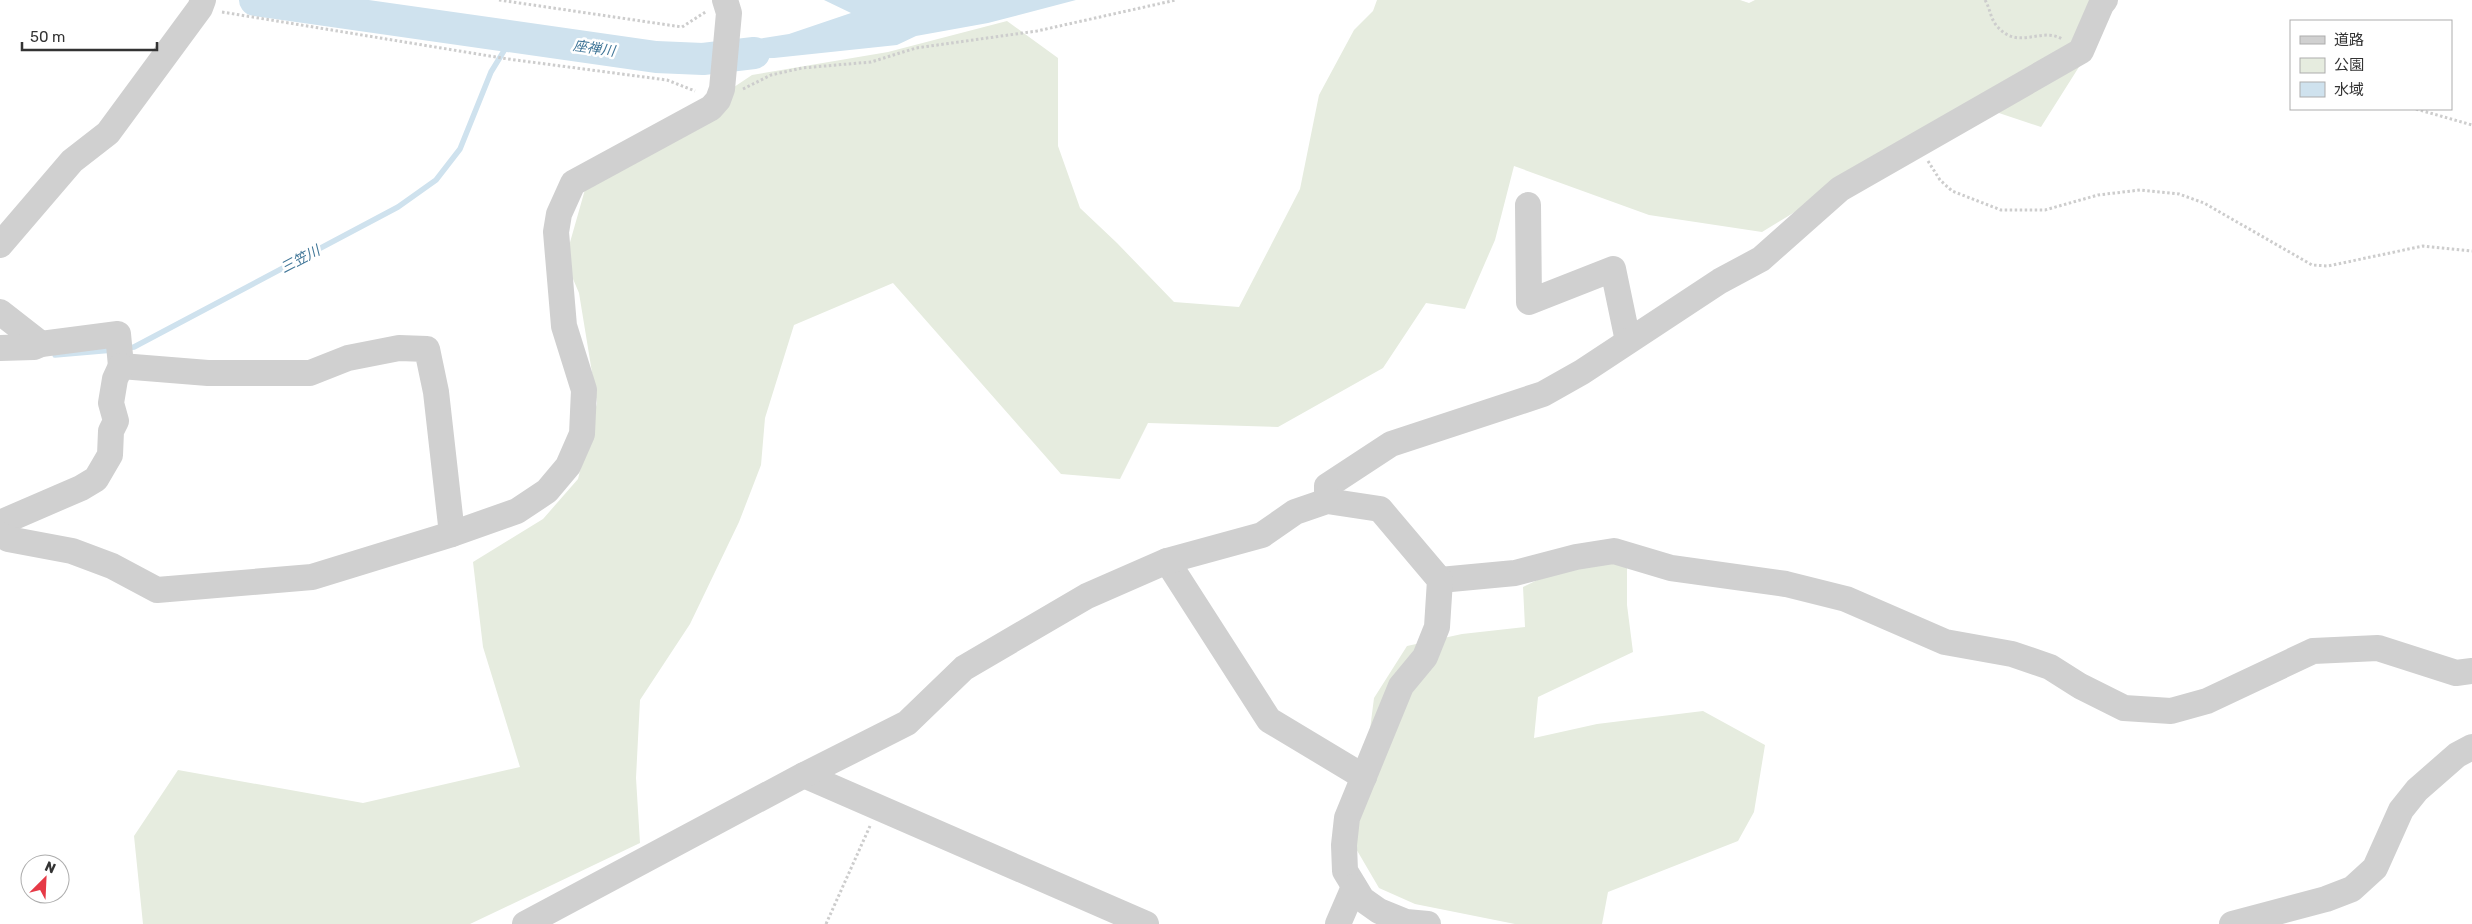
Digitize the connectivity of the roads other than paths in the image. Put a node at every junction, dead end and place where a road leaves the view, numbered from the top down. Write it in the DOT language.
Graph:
graph roads {
  1 [pos="2105,0"];
  2 [pos="201,4"];
  3 [pos="722,7"];
  4 [pos="1528,205"];
  5 [pos="0,245"];
  6 [pos="0,312"];
  7 [pos="1628,341"];
  8 [pos="41,344"];
  9 [pos="0,348"];
  10 [pos="121,366"];
  11 [pos="1354,469"];
  12 [pos="1327,501"];
  13 [pos="1380,509"];
  14 [pos="0,523"];
  15 [pos="0,534"];
  16 [pos="452,534"];
  17 [pos="1167,561"];
  18 [pos="1440,580"];
  19 [pos="2472,671"];
  20 [pos="2472,747"];
  21 [pos="804,775"];
  22 [pos="1364,777"];
  23 [pos="1354,887"];
  24 [pos="525,924"];
  25 [pos="1146,924"];
  26 [pos="1338,924"];
  27 [pos="1428,924"];
  28 [pos="2232,924"];
  1 -- 7 [label="street"];
  2 -- 5 [label="street"];
  3 -- 16 [label="street"];
  4 -- 7 [label="street"];
  6 -- 8 [label="street"];
  7 -- 11 [label="street"];
  8 -- 9 [label="street"];
  8 -- 10 [label="street"];
  10 -- 14 [label="street"];
  10 -- 16 [label="street"];
  11 -- 12 [label="street"];
  11 -- 13 [label="street"];
  12 -- 13 [label="street"];
  12 -- 17 [label="street"];
  13 -- 18 [label="street"];
  15 -- 16 [label="street"];
  17 -- 21 [label="street"];
  17 -- 22 [label="street"];
  18 -- 19 [label="street"];
  18 -- 22 [label="street"];
  20 -- 28 [label="street"];
  21 -- 24 [label="street"];
  21 -- 25 [label="street"];
  22 -- 23 [label="street"];
  23 -- 26 [label="street"];
  23 -- 27 [label="street"];
}
